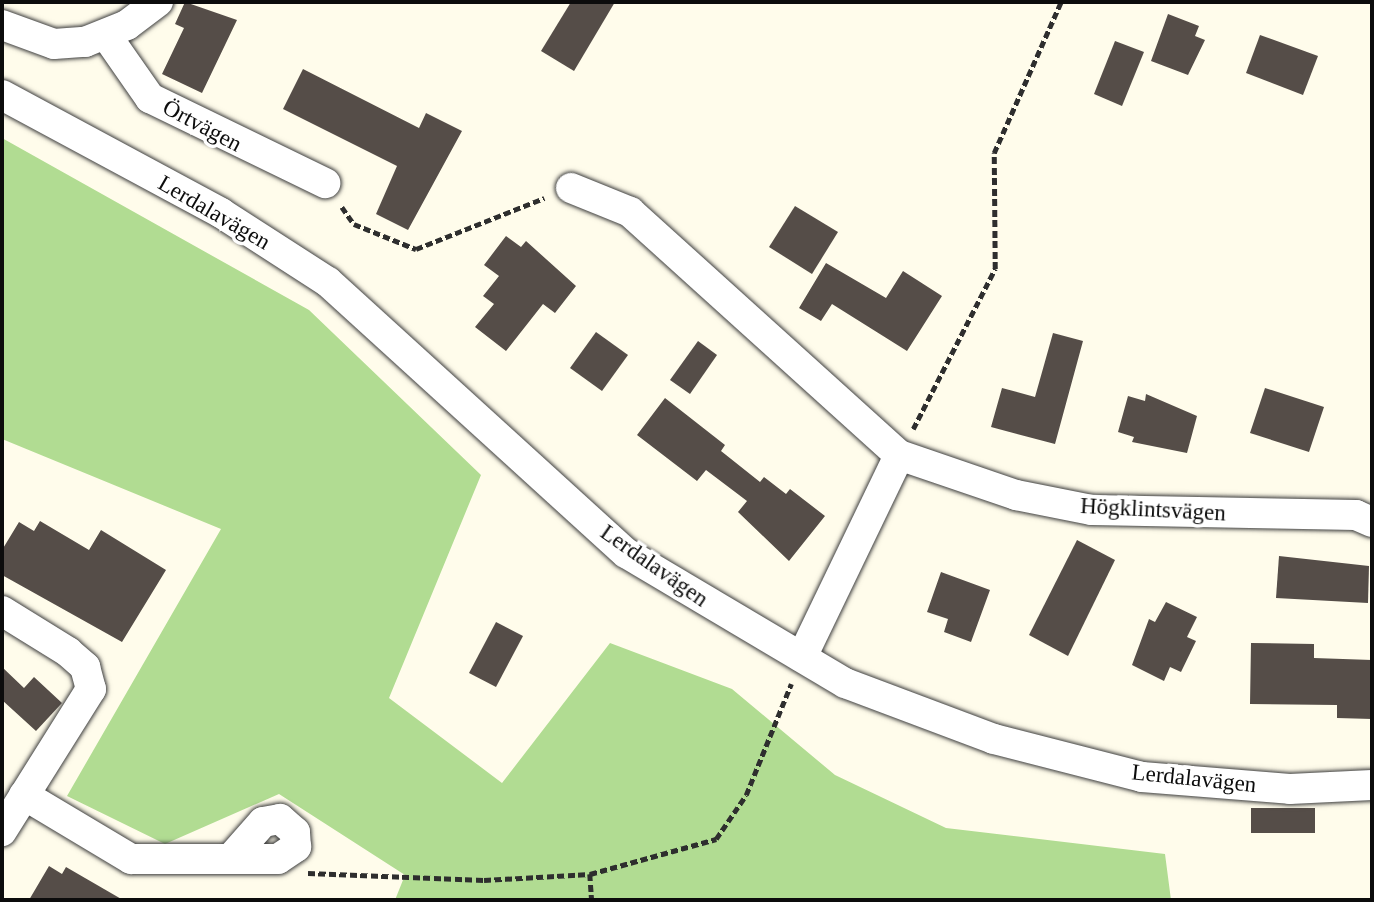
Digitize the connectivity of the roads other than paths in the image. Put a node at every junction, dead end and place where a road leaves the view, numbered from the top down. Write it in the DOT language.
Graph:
graph roads {
  1 [pos="158,2"];
  2 [pos="2,25"];
  3 [pos="106,35"];
  4 [pos="2,95"];
  5 [pos="325,183"];
  6 [pos="571,188"];
  7 [pos="899,455"];
  8 [pos="1372,522"];
  9 [pos="2,611"];
  10 [pos="802,657"];
  11 [pos="1372,785"];
  12 [pos="24,795"];
  13 [pos="2,831"];
  14 [pos="233,856"];
  1 -- 3 [label="street"];
  2 -- 3 [label="street"];
  3 -- 5 [label="street, Örtvägen"];
  4 -- 10 [label="street, Lerdalavägen"];
  6 -- 7 [label="street, Högklintsvägen"];
  7 -- 8 [label="street, Högklintsvägen"];
  7 -- 10 [label="street"];
  9 -- 12 [label="street"];
  10 -- 11 [label="street, Lerdalavägen"];
  12 -- 13 [label="street"];
  12 -- 14 [label="street"];
}
